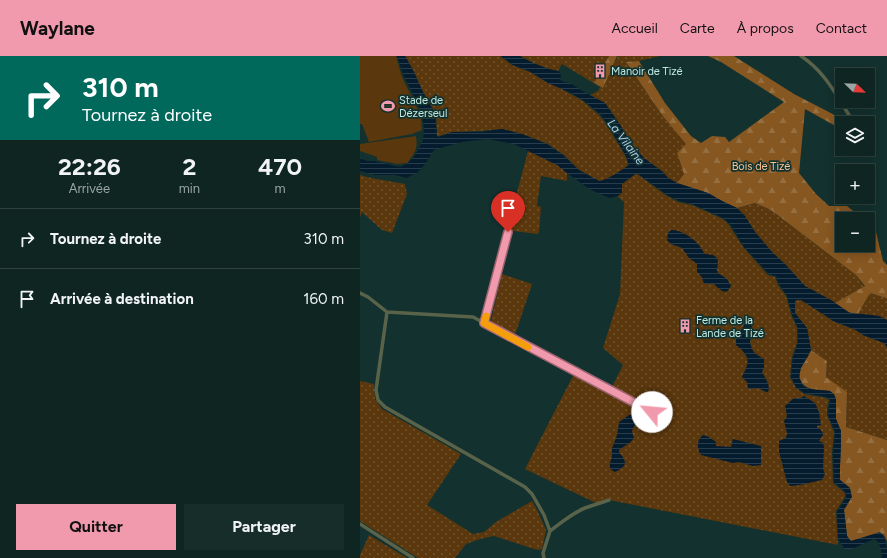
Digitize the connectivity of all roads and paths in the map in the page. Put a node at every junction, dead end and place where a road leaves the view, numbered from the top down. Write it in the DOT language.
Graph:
graph roads {
  1 [pos="801,56"];
  2 [pos="850,115"];
  3 [pos="508,232"];
  4 [pos="360,293"];
  5 [pos="387,312"];
  6 [pos="484,323"];
  7 [pos="652,412"];
  8 [pos="609,500"];
  9 [pos="360,524"];
  10 [pos="550,531"];
  11 [pos="413,558"];
  12 [pos="544,558"];
  1 -- 2 [label="street"];
  3 -- 6 [label="street"];
  4 -- 5 [label="street"];
  5 -- 6 [label="street"];
  5 -- 10 [label="street"];
  6 -- 7 [label="street"];
  8 -- 10 [label="street"];
  9 -- 11 [label="street"];
  10 -- 12 [label="street"];
}
